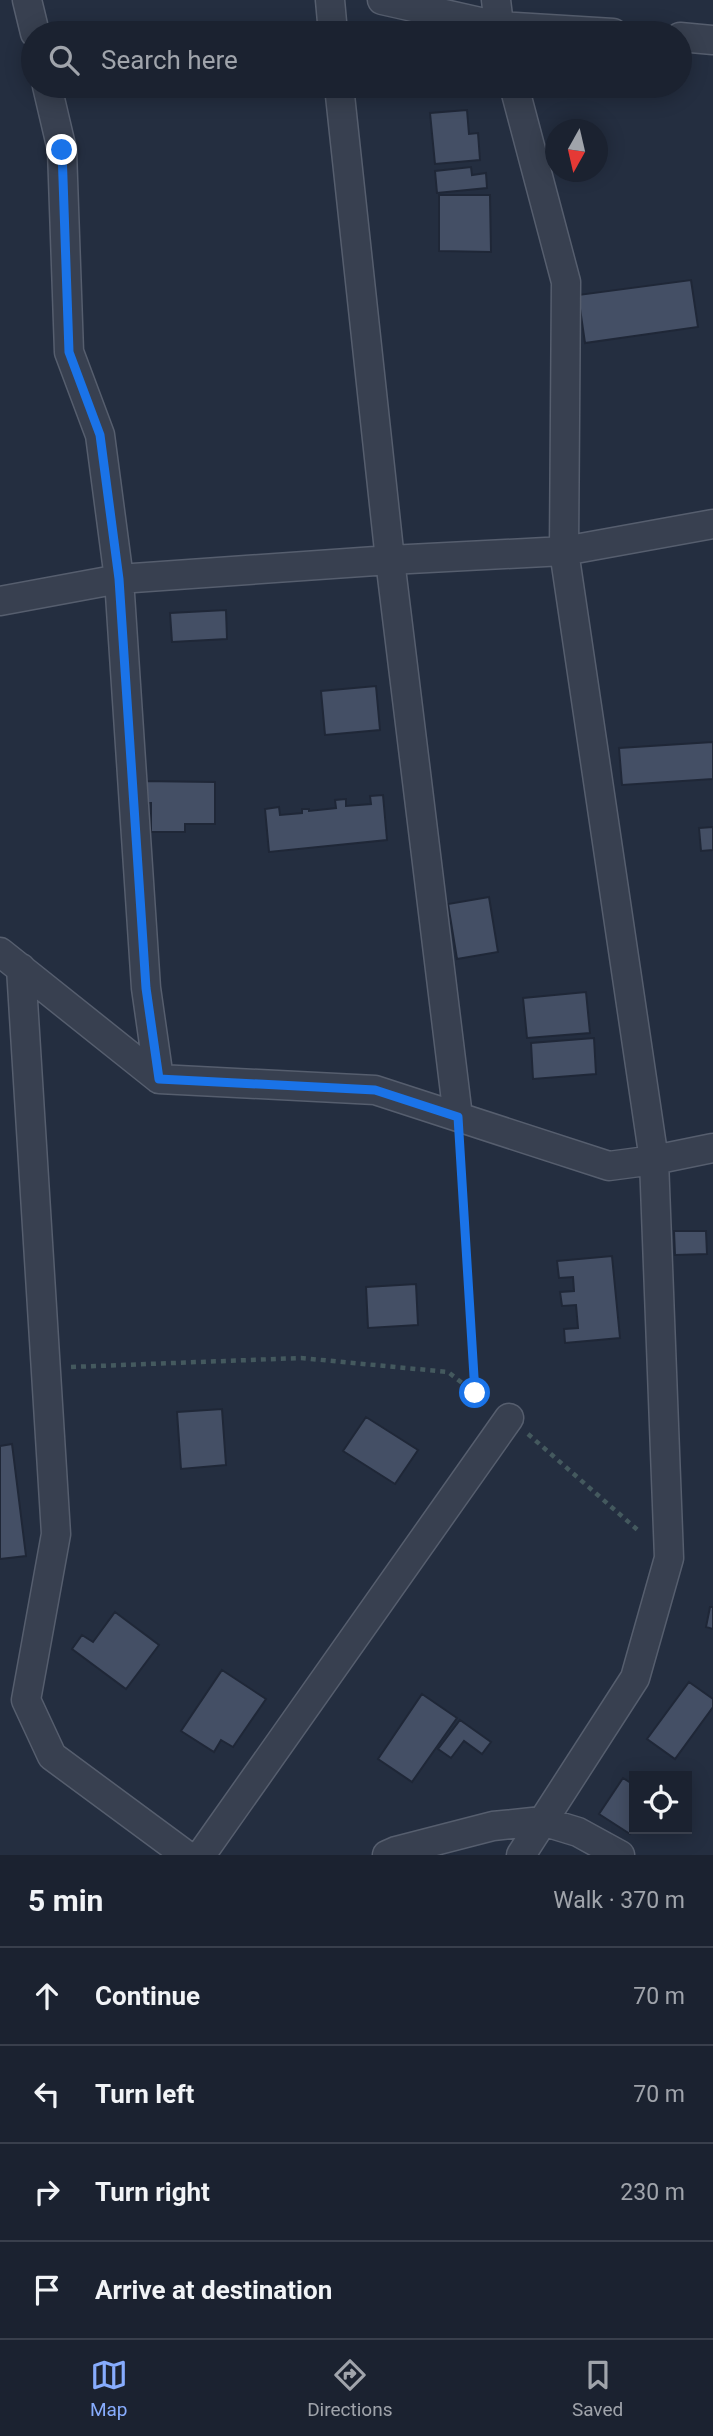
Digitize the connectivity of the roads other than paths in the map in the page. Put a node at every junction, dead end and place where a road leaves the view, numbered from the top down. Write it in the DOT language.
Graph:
graph roads {
  1 [pos="27,0"];
  2 [pos="330,0"];
  3 [pos="382,0"];
  4 [pos="498,20"];
  5 [pos="32,21"];
  6 [pos="333,21"];
  7 [pos="692,38"];
  8 [pos="713,40"];
  9 [pos="50,98"];
  10 [pos="340,98"];
  11 [pos="517,98"];
  12 [pos="713,524"];
  13 [pos="564,551"];
  14 [pos="390,560"];
  15 [pos="119,579"];
  16 [pos="0,601"];
  17 [pos="10,960"];
  18 [pos="159,1079"];
  19 [pos="458,1117"];
  20 [pos="713,1148"];
  21 [pos="654,1160"];
  22 [pos="509,1418"];
  23 [pos="542,1821"];
  24 [pos="186,1855"];
  25 [pos="201,1855"];
  26 [pos="387,1855"];
  27 [pos="521,1855"];
  28 [pos="620,1855"];
  1 -- 5 [label="street"];
  2 -- 6 [label="street"];
  3 -- 4 [label="street"];
  7 -- 8 [label="street"];
  9 -- 15 [label="street"];
  10 -- 14 [label="street"];
  11 -- 13 [label="street"];
  12 -- 13 [label="street"];
  13 -- 14 [label="street"];
  13 -- 21 [label="street"];
  14 -- 15 [label="street"];
  14 -- 19 [label="street"];
  15 -- 16 [label="street"];
  15 -- 18 [label="street"];
  17 -- 18 [label="street"];
  17 -- 24 [label="street"];
  18 -- 19 [label="street"];
  19 -- 21 [label="street"];
  20 -- 21 [label="street"];
  21 -- 23 [label="street"];
  22 -- 25 [label="street"];
  23 -- 26 [label="street"];
  23 -- 27 [label="street"];
  23 -- 28 [label="street"];
}
